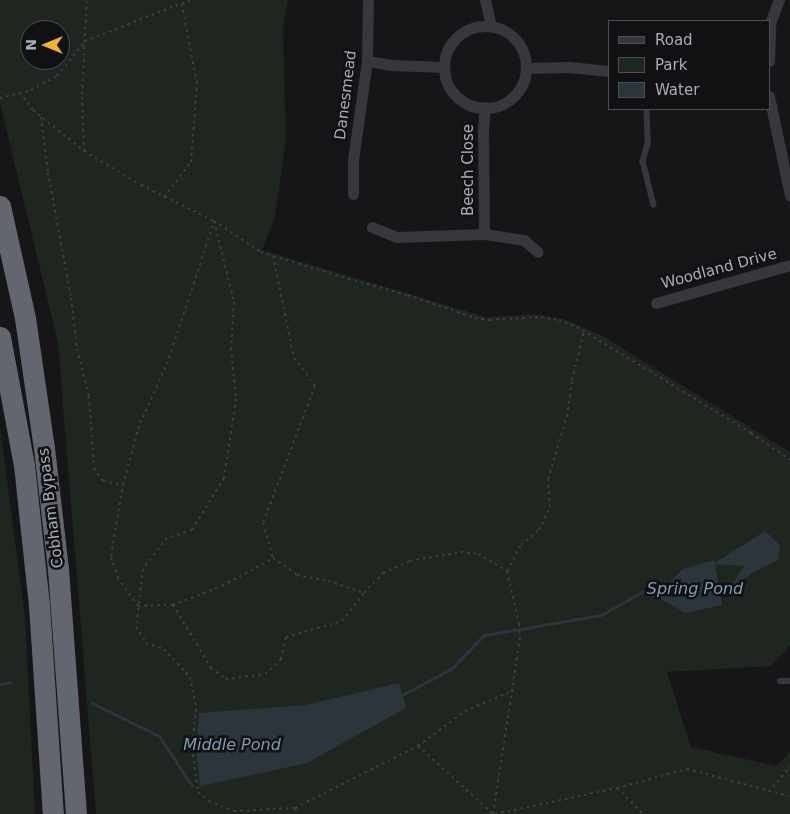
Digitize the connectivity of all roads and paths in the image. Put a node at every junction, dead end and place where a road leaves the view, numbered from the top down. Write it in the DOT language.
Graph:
graph roads {
  1 [pos="87,0"];
  2 [pos="184,0"];
  3 [pos="190,0"];
  4 [pos="368,0"];
  5 [pos="485,0"];
  6 [pos="779,0"];
  7 [pos="182,5"];
  8 [pos="770,23"];
  9 [pos="490,26"];
  10 [pos="86,41"];
  11 [pos="367,61"];
  12 [pos="444,67"];
  13 [pos="526,68"];
  14 [pos="608,71"];
  15 [pos="20,92"];
  16 [pos="0,98"];
  17 [pos="770,101"];
  18 [pos="485,107"];
  19 [pos="647,110"];
  20 [pos="42,117"];
  21 [pos="84,151"];
  22 [pos="353,194"];
  23 [pos="790,196"];
  24 [pos="164,197"];
  25 [pos="654,205"];
  26 [pos="0,206"];
  27 [pos="214,221"];
  28 [pos="372,227"];
  29 [pos="484,234"];
  30 [pos="538,252"];
  31 [pos="273,256"];
  32 [pos="790,266"];
  33 [pos="656,302"];
  34 [pos="584,331"];
  35 [pos="0,337"];
  36 [pos="790,460"];
  37 [pos="123,485"];
  38 [pos="273,558"];
  39 [pos="507,571"];
  40 [pos="364,593"];
  41 [pos="173,605"];
  42 [pos="138,606"];
  43 [pos="780,681"];
  44 [pos="790,681"];
  45 [pos="514,690"];
  46 [pos="418,746"];
  47 [pos="790,767"];
  48 [pos="617,788"];
  49 [pos="769,792"];
  50 [pos="790,796"];
  51 [pos="295,808"];
  52 [pos="53,814"];
  53 [pos="76,814"];
  54 [pos="298,814"];
  55 [pos="494,814"];
  56 [pos="643,814"];
  1 -- 10 [label="path"];
  2 -- 7 [label="path"];
  3 -- 7 [label="path"];
  4 -- 11 [label="street, Danesmead"];
  5 -- 9 [label="street"];
  6 -- 8 [label="street"];
  7 -- 10 [label="path"];
  7 -- 24 [label="path"];
  9 -- 12 [label="street"];
  9 -- 13 [label="street"];
  10 -- 15 [label="path"];
  10 -- 21 [label="path"];
  11 -- 12 [label="street"];
  11 -- 22 [label="street, Danesmead"];
  12 -- 18 [label="street, Beech Close"];
  13 -- 14 [label="street"];
  13 -- 18 [label="street, Beech Close"];
  15 -- 16 [label="path"];
  15 -- 20 [label="path"];
  17 -- 23 [label="street"];
  18 -- 29 [label="street, Beech Close"];
  19 -- 25 [label="lane"];
  20 -- 21 [label="path"];
  20 -- 37 [label="path"];
  21 -- 24 [label="path"];
  24 -- 27 [label="path"];
  26 -- 53 [label="highway, Cobham Bypass"];
  27 -- 31 [label="path"];
  27 -- 37 [label="path"];
  27 -- 42 [label="path"];
  28 -- 29 [label="street"];
  29 -- 30 [label="street"];
  31 -- 34 [label="path"];
  31 -- 38 [label="path"];
  32 -- 33 [label="street, Woodland Drive"];
  34 -- 36 [label="path"];
  34 -- 39 [label="path"];
  35 -- 52 [label="highway, Cobham Bypass"];
  37 -- 42 [label="path"];
  38 -- 40 [label="path"];
  38 -- 41 [label="path"];
  39 -- 40 [label="path"];
  39 -- 45 [label="path"];
  40 -- 41 [label="path"];
  41 -- 42 [label="path"];
  42 -- 51 [label="path"];
  43 -- 44 [label="lane"];
  45 -- 46 [label="path"];
  45 -- 55 [label="path"];
  46 -- 51 [label="path"];
  46 -- 55 [label="path"];
  47 -- 49 [label="path"];
  48 -- 49 [label="path"];
  48 -- 55 [label="path"];
  48 -- 56 [label="path"];
  49 -- 50 [label="path"];
  51 -- 54 [label="path"];
}
